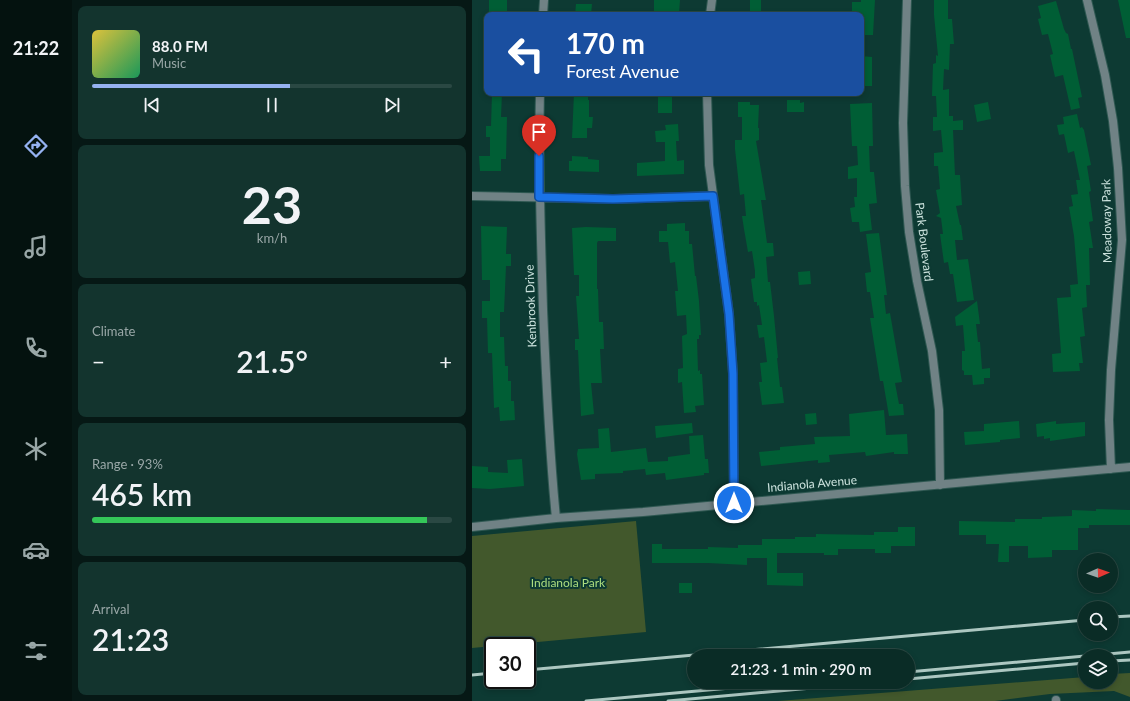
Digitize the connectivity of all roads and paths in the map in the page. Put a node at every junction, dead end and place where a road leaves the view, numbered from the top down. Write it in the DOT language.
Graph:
graph roads {
  1 [pos="544,0"];
  2 [pos="712,0"];
  3 [pos="907,0"];
  4 [pos="1087,0"];
  5 [pos="543,12"];
  6 [pos="710,12"];
  7 [pos="540,96"];
  8 [pos="707,96"];
  9 [pos="472,196"];
  10 [pos="713,196"];
  11 [pos="539,197"];
  12 [pos="1130,467"];
  13 [pos="1111,469"];
  14 [pos="940,485"];
  15 [pos="734,503"];
  16 [pos="556,518"];
  17 [pos="472,527"];
  1 -- 5 [label="street"];
  2 -- 6 [label="street"];
  3 -- 14 [label="street, Park Boulevard"];
  4 -- 13 [label="street, Meadoway Park"];
  7 -- 11 [label="street, Kenbrook Drive"];
  8 -- 10 [label="street"];
  9 -- 11 [label="street"];
  10 -- 11 [label="street"];
  10 -- 15 [label="street"];
  11 -- 16 [label="street, Kenbrook Drive"];
  12 -- 13 [label="street, Indianola Avenue"];
  13 -- 14 [label="street, Indianola Avenue"];
  14 -- 15 [label="street, Indianola Avenue"];
  15 -- 16 [label="street, Indianola Avenue"];
  16 -- 17 [label="street, Indianola Avenue"];
}
